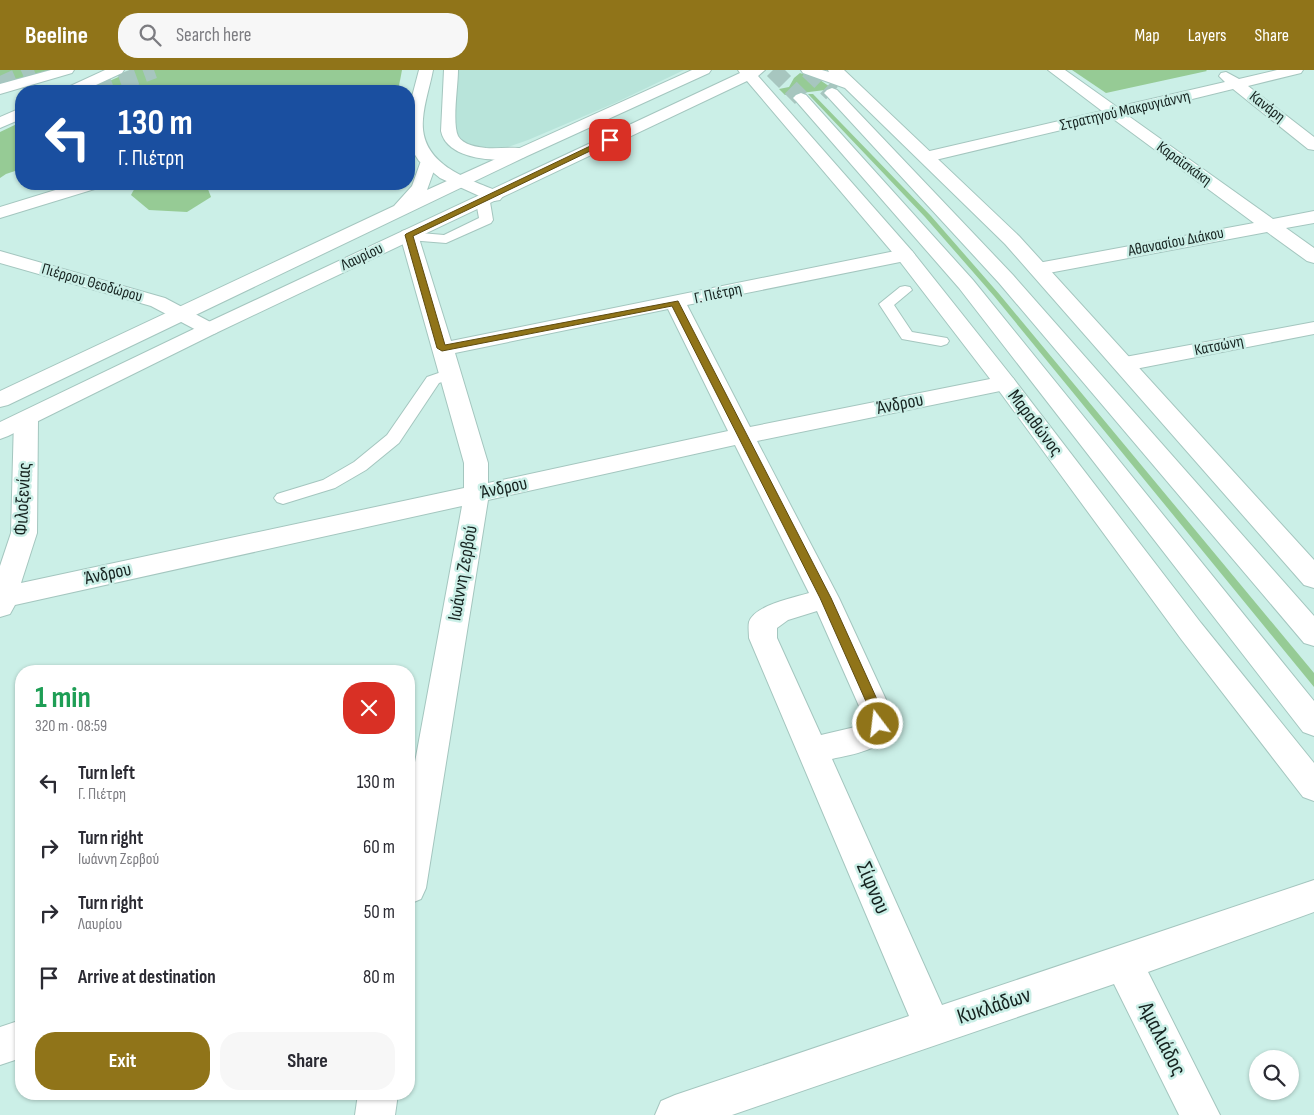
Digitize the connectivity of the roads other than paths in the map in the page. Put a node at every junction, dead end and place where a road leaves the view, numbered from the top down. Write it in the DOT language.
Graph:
graph roads {
  1 [pos="67,70"];
  2 [pos="117,70"];
  3 [pos="426,70"];
  4 [pos="451,70"];
  5 [pos="704,70"];
  6 [pos="808,70"];
  7 [pos="835,70"];
  8 [pos="1055,70"];
  9 [pos="1219,70"];
  10 [pos="1296,70"];
  11 [pos="750,71"];
  12 [pos="1237,84"];
  13 [pos="83,85"];
  14 [pos="0,89"];
  15 [pos="841,89"];
  16 [pos="800,98"];
  17 [pos="688,103"];
  18 [pos="1115,114"];
  19 [pos="784,115"];
  20 [pos="15,116"];
  21 [pos="0,123"];
  22 [pos="1314,145"];
  23 [pos="519,153"];
  24 [pos="927,157"];
  25 [pos="428,162"];
  26 [pos="462,182"];
  27 [pos="73,190"];
  28 [pos="488,199"];
  29 [pos="0,213"];
  30 [pos="390,216"];
  31 [pos="1314,217"];
  32 [pos="1268,225"];
  33 [pos="409,236"];
  34 [pos="905,255"];
  35 [pos="0,257"];
  36 [pos="1314,257"];
  37 [pos="1038,269"];
  38 [pos="905,290"];
  39 [pos="675,302"];
  40 [pos="181,314"];
  41 [pos="209,329"];
  42 [pos="1312,330"];
  43 [pos="941,341"];
  44 [pos="442,348"];
  45 [pos="1125,364"];
  46 [pos="450,374"];
  47 [pos="1005,383"];
  48 [pos="0,400"];
  49 [pos="26,419"];
  50 [pos="0,431"];
  51 [pos="744,436"];
  52 [pos="476,494"];
  53 [pos="283,498"];
  54 [pos="1314,578"];
  55 [pos="826,598"];
  56 [pos="2,602"];
  57 [pos="1314,635"];
  58 [pos="1314,722"];
  59 [pos="813,750"];
  60 [pos="1314,787"];
  61 [pos="415,853"];
  62 [pos="1314,896"];
  63 [pos="1124,964"];
  64 [pos="932,1026"];
  65 [pos="15,1041"];
  66 [pos="0,1046"];
  67 [pos="377,1100"];
  68 [pos="375,1115"];
  69 [pos="675,1115"];
  70 [pos="1200,1115"];
  1 -- 14 [label="main road"];
  2 -- 13 [label="main road"];
  3 -- 25 [label="main road"];
  4 -- 23 [label="main road"];
  5 -- 23 [label="main road, Λαυρίου"];
  6 -- 15 [label="main road"];
  7 -- 15 [label="main road"];
  8 -- 18 [label="main road, Καραϊσκάκη"];
  9 -- 12 [label="main road, Κανάρη"];
  10 -- 12 [label="main road, Στρατηγού Μακρυγιάννη"];
  11 -- 17 [label="main road, Λαυρίου"];
  11 -- 19 [label="main road, Μαραθώνος"];
  12 -- 18 [label="main road, Στρατηγού Μακρυγιάννη"];
  12 -- 22 [label="main road, Κανάρη"];
  15 -- 24 [label="main road"];
  15 -- 57 [label="main road"];
  16 -- 58 [label="main road, Μαραθώνος"];
  17 -- 19 [label="main road"];
  17 -- 28 [label="main road, Λαυρίου"];
  18 -- 24 [label="main road, Στρατηγού Μακρυγιάννη"];
  18 -- 32 [label="main road, Καραϊσκάκη"];
  19 -- 34 [label="main road, Μαραθώνος"];
  20 -- 21 [label="main road"];
  23 -- 26 [label="main road, Λαυρίου"];
  24 -- 37 [label="main road"];
  25 -- 26 [label="main road"];
  25 -- 30 [label="main road"];
  26 -- 28 [label="main road"];
  26 -- 30 [label="main road, Λαυρίου"];
  27 -- 29 [label="main road"];
  28 -- 33 [label="main road, Λαυρίου"];
  30 -- 40 [label="main road, Λαυρίου"];
  31 -- 32 [label="main road, Αθανασίου Διάκου"];
  32 -- 36 [label="main road, Καραϊσκάκη"];
  32 -- 37 [label="main road, Αθανασίου Διάκου"];
  33 -- 41 [label="main road, Λαυρίου"];
  33 -- 44 [label="main road, Ιωάννη Ζερβού"];
  34 -- 39 [label="main road, Γ. Πιέτρη"];
  34 -- 47 [label="main road, Μαραθώνος"];
  35 -- 40 [label="main road, Πιέρρου Θεοδώρου"];
  37 -- 45 [label="main road"];
  38 -- 43 [label="lane"];
  39 -- 44 [label="main road, Γ. Πιέτρη"];
  39 -- 51 [label="main road"];
  40 -- 41 [label="main road"];
  40 -- 48 [label="main road, Λαυρίου"];
  41 -- 49 [label="main road, Λαυρίου"];
  42 -- 45 [label="main road, Κατσώνη"];
  44 -- 46 [label="main road, Ιωάννη Ζερβού"];
  45 -- 54 [label="main road"];
  46 -- 52 [label="main road, Ιωάννη Ζερβού"];
  46 -- 53 [label="lane"];
  47 -- 51 [label="main road, Άνδρου"];
  47 -- 60 [label="main road, Μαραθώνος"];
  49 -- 50 [label="main road, Λαυρίου"];
  49 -- 56 [label="main road, Φιλοξενίας"];
  51 -- 52 [label="main road, Άνδρου"];
  51 -- 55 [label="main road"];
  52 -- 56 [label="main road, Άνδρου"];
  52 -- 61 [label="main road, Ιωάννη Ζερβού"];
  55 -- 59 [label="main road, Σίφνου"];
  55 -- 59 [label="main road"];
  59 -- 64 [label="main road, Σίφνου"];
  62 -- 63 [label="main road, Κυκλάδων"];
  63 -- 64 [label="main road, Κυκλάδων"];
  63 -- 70 [label="main road, Αμαλιάδος"];
  64 -- 69 [label="main road, Κυκλάδων"];
  65 -- 66 [label="main road"];
  67 -- 68 [label="main road"];
}
